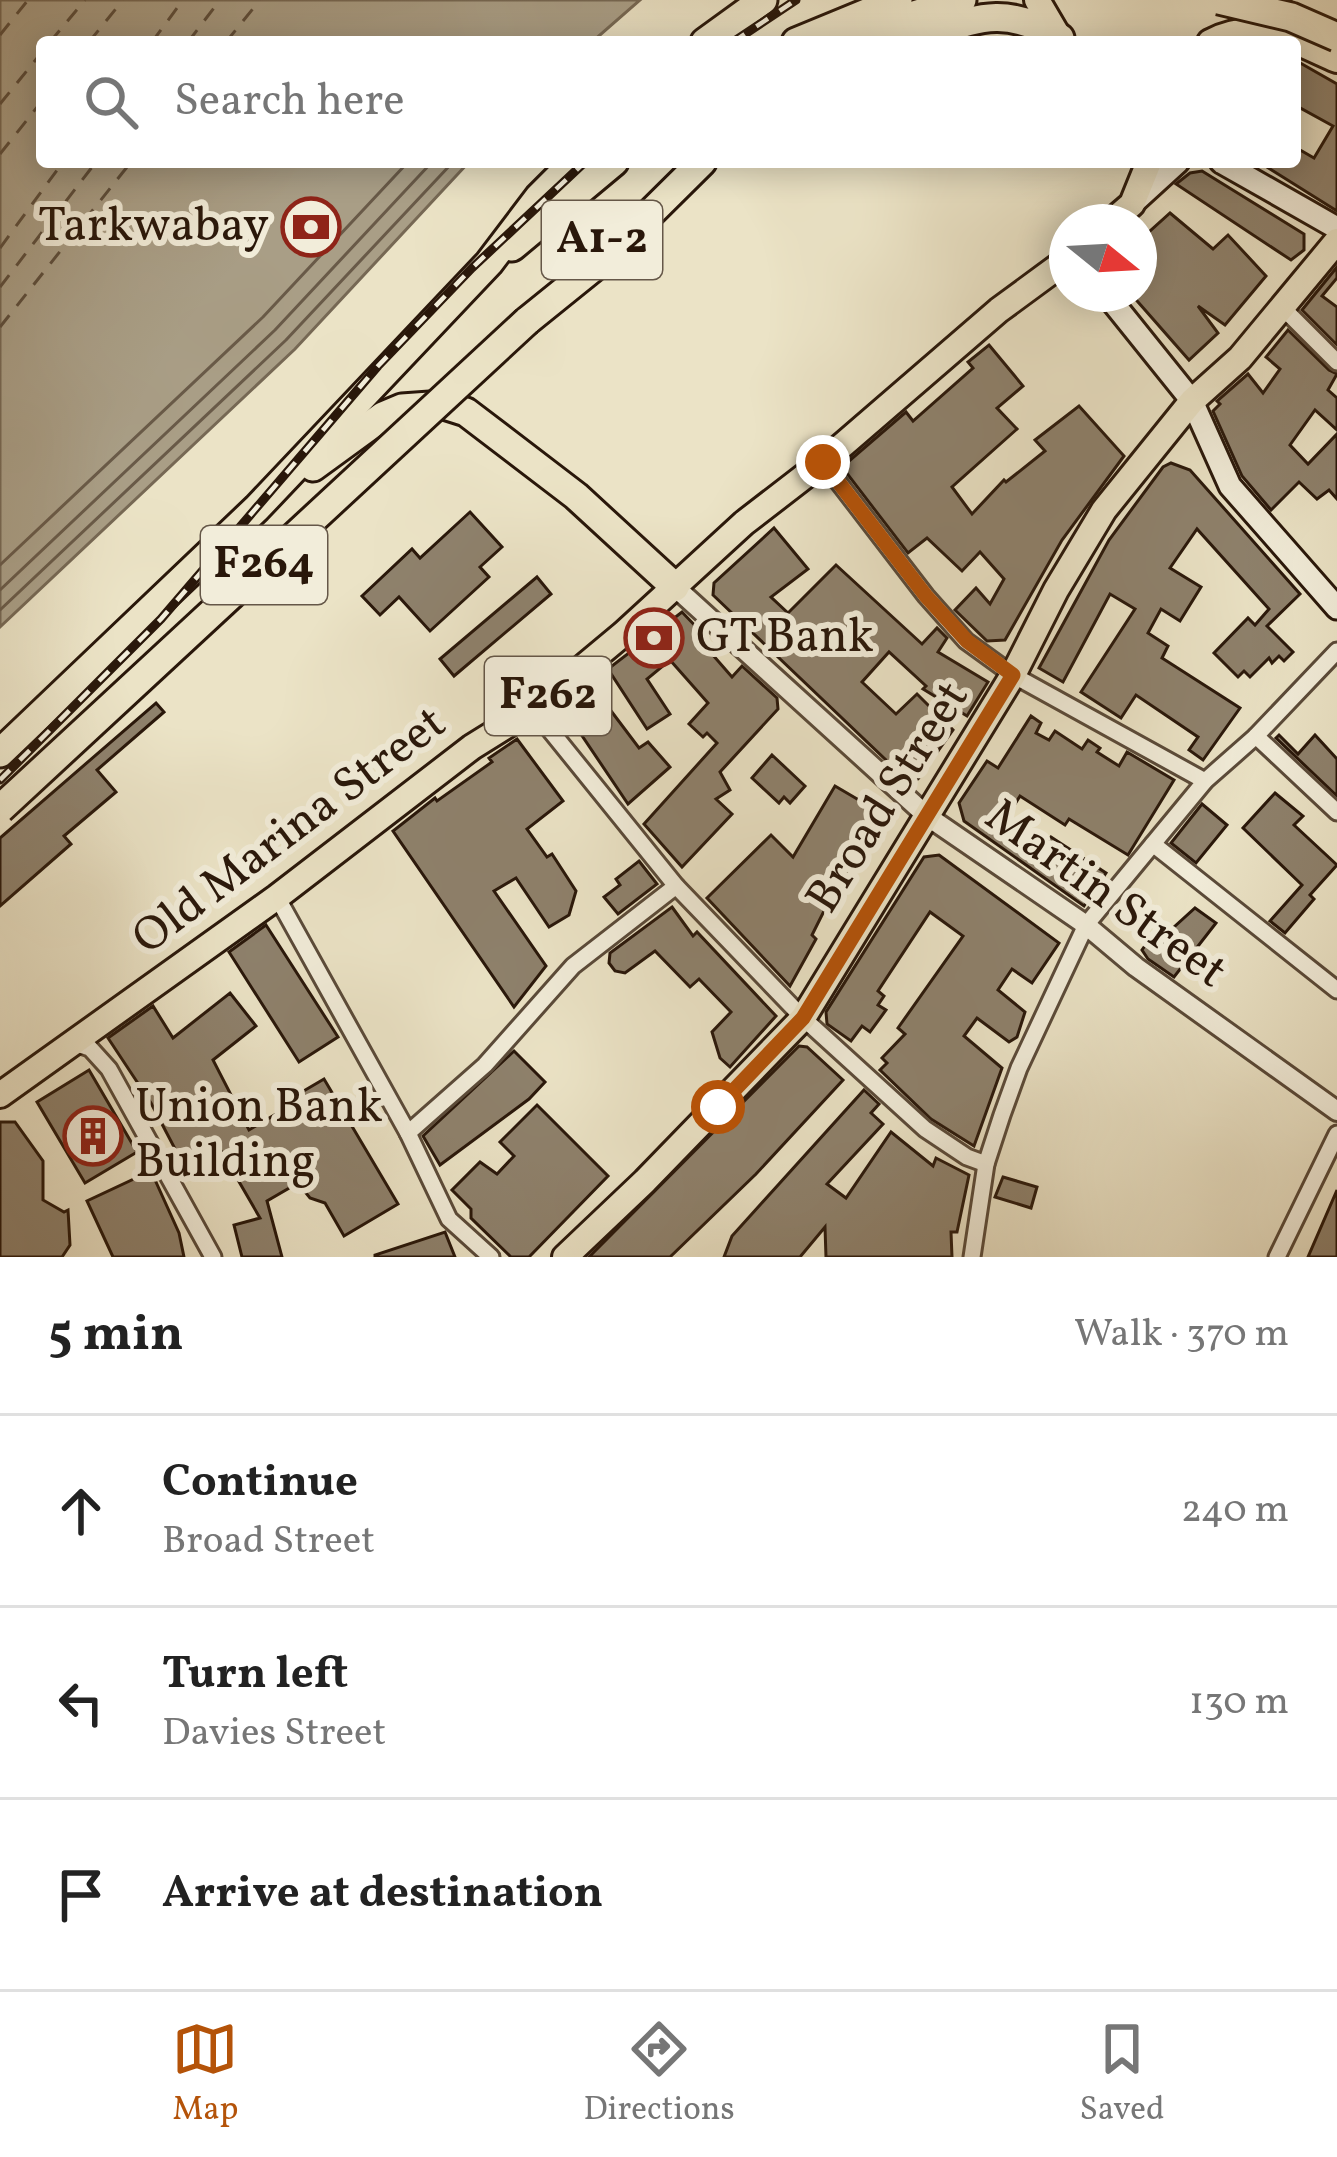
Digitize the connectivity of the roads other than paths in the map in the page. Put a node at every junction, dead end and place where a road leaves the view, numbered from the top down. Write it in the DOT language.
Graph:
graph roads {
  1 [pos="763,0"];
  2 [pos="898,0"];
  3 [pos="962,0"];
  4 [pos="1037,0"];
  5 [pos="1221,0"];
  6 [pos="1306,0"];
  7 [pos="1337,12"];
  8 [pos="713,36"];
  9 [pos="811,36"];
  10 [pos="863,36"];
  11 [pos="928,36"];
  12 [pos="1055,36"];
  13 [pos="1060,36"];
  14 [pos="1208,36"];
  15 [pos="1219,36"];
  16 [pos="1273,36"];
  17 [pos="1337,37"];
  18 [pos="1301,46"];
  19 [pos="1337,60"];
  20 [pos="594,168"];
  21 [pos="674,168"];
  22 [pos="696,168"];
  23 [pos="1147,168"];
  24 [pos="1171,168"];
  25 [pos="1232,168"];
  26 [pos="1132,204"];
  27 [pos="1337,228"];
  28 [pos="1337,241"];
  29 [pos="1049,273"];
  30 [pos="1283,308"];
  31 [pos="1120,312"];
  32 [pos="527,321"];
  33 [pos="1337,362"];
  34 [pos="1192,401"];
  35 [pos="823,462"];
  36 [pos="257,508"];
  37 [pos="675,587"];
  38 [pos="1337,608"];
  39 [pos="1337,651"];
  40 [pos="1013,675"];
  41 [pos="533,709"];
  42 [pos="1256,736"];
  43 [pos="0,753"];
  44 [pos="1205,782"];
  45 [pos="0,809"];
  46 [pos="1337,812"];
  47 [pos="927,816"];
  48 [pos="1153,844"];
  49 [pos="676,886"];
  50 [pos="277,897"];
  51 [pos="1086,925"];
  52 [pos="1337,990"];
  53 [pos="803,1018"];
  54 [pos="74,1043"];
  55 [pos="0,1095"];
  56 [pos="1337,1111"];
  57 [pos="408,1133"];
  58 [pos="1337,1134"];
  59 [pos="986,1164"];
  60 [pos="213,1257"];
  61 [pos="490,1257"];
  62 [pos="565,1257"];
  63 [pos="972,1257"];
  64 [pos="1277,1257"];
  1 -- 8 [label="highway"];
  2 -- 9 [label="highway"];
  3 -- 10 [label="highway"];
  4 -- 13 [label="main road"];
  5 -- 14 [label="main road"];
  5 -- 17 [label="highway, bridge"];
  6 -- 7 [label="highway"];
  11 -- 12 [label="highway"];
  15 -- 16 [label="main road"];
  18 -- 19 [label="main road"];
  20 -- 36 [label="highway, F264"];
  21 -- 32 [label="highway, A1-2"];
  22 -- 32 [label="highway, F264"];
  23 -- 26 [label="main road"];
  24 -- 26 [label="main road"];
  25 -- 27 [label="main road"];
  28 -- 30 [label="main road, Broad Street"];
  29 -- 35 [label="main road, Old Marina Street / F262"];
  30 -- 33 [label="street"];
  30 -- 34 [label="main road, Broad Street"];
  31 -- 34 [label="main road"];
  32 -- 45 [label="highway, F264, bridge"];
  34 -- 38 [label="main road"];
  34 -- 40 [label="main road, Broad Street"];
  35 -- 37 [label="main road, Old Marina Street / F262"];
  35 -- 40 [label="street"];
  36 -- 37 [label="highway"];
  36 -- 43 [label="highway, F264"];
  37 -- 41 [label="main road, Old Marina Street / F262"];
  37 -- 47 [label="street, Martin Street"];
  39 -- 42 [label="street"];
  40 -- 44 [label="street"];
  40 -- 47 [label="main road, Broad Street"];
  41 -- 49 [label="street"];
  41 -- 50 [label="main road, Old Marina Street / F262"];
  42 -- 44 [label="street"];
  42 -- 46 [label="street"];
  44 -- 48 [label="street"];
  47 -- 51 [label="street, Martin Street"];
  47 -- 53 [label="main road, Broad Street"];
  48 -- 51 [label="street"];
  48 -- 52 [label="street"];
  49 -- 53 [label="street"];
  49 -- 57 [label="street"];
  50 -- 54 [label="main road, Old Marina Street / F262"];
  50 -- 57 [label="street"];
  51 -- 56 [label="street, Martin Street"];
  51 -- 59 [label="street"];
  53 -- 59 [label="street"];
  53 -- 62 [label="main road, Broad Street"];
  54 -- 55 [label="main road, Old Marina Street / F262"];
  54 -- 60 [label="street"];
  57 -- 61 [label="street"];
  58 -- 64 [label="street"];
  59 -- 63 [label="street"];
}
